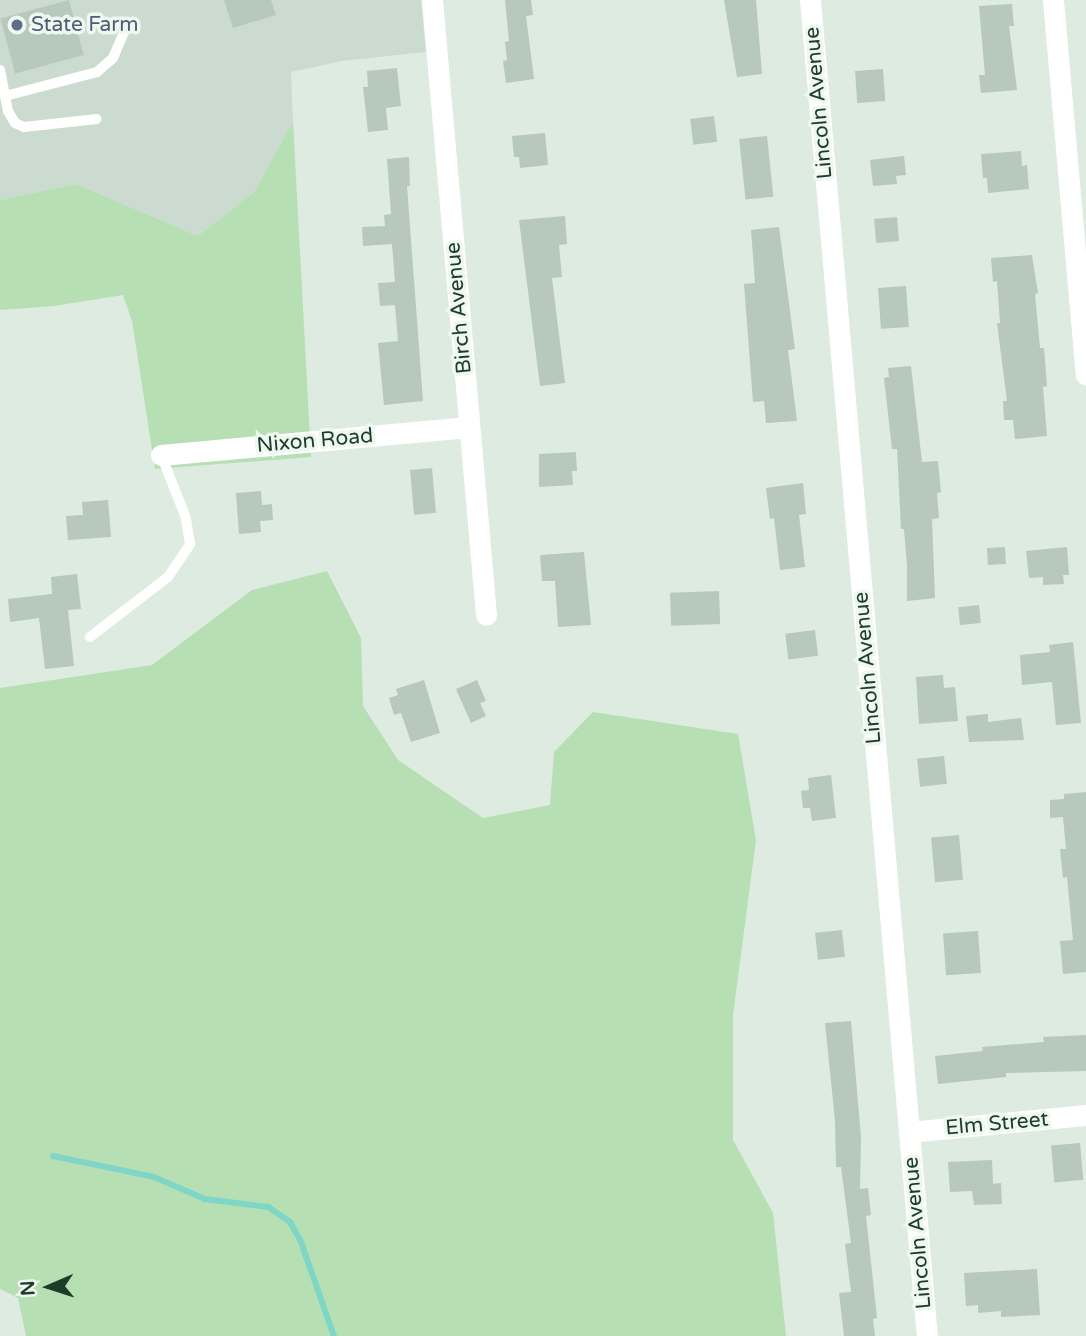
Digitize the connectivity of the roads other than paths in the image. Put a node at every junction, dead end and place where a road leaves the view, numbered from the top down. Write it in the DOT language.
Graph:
graph roads {
  1 [pos="432,0"];
  2 [pos="810,0"];
  3 [pos="1053,0"];
  4 [pos="125,30"];
  5 [pos="0,70"];
  6 [pos="5,96"];
  7 [pos="97,118"];
  8 [pos="1086,375"];
  9 [pos="469,427"];
  10 [pos="161,456"];
  11 [pos="486,615"];
  12 [pos="90,637"];
  13 [pos="1086,1115"];
  14 [pos="909,1132"];
  15 [pos="927,1336"];
  1 -- 9 [label="street, Birch Avenue"];
  2 -- 14 [label="street, Lincoln Avenue"];
  3 -- 8 [label="street"];
  4 -- 6 [label="lane"];
  5 -- 6 [label="lane"];
  6 -- 7 [label="lane"];
  9 -- 10 [label="street, Nixon Road"];
  9 -- 11 [label="street, Birch Avenue"];
  10 -- 12 [label="lane"];
  13 -- 14 [label="street, Elm Street"];
  14 -- 15 [label="street, Lincoln Avenue"];
}
